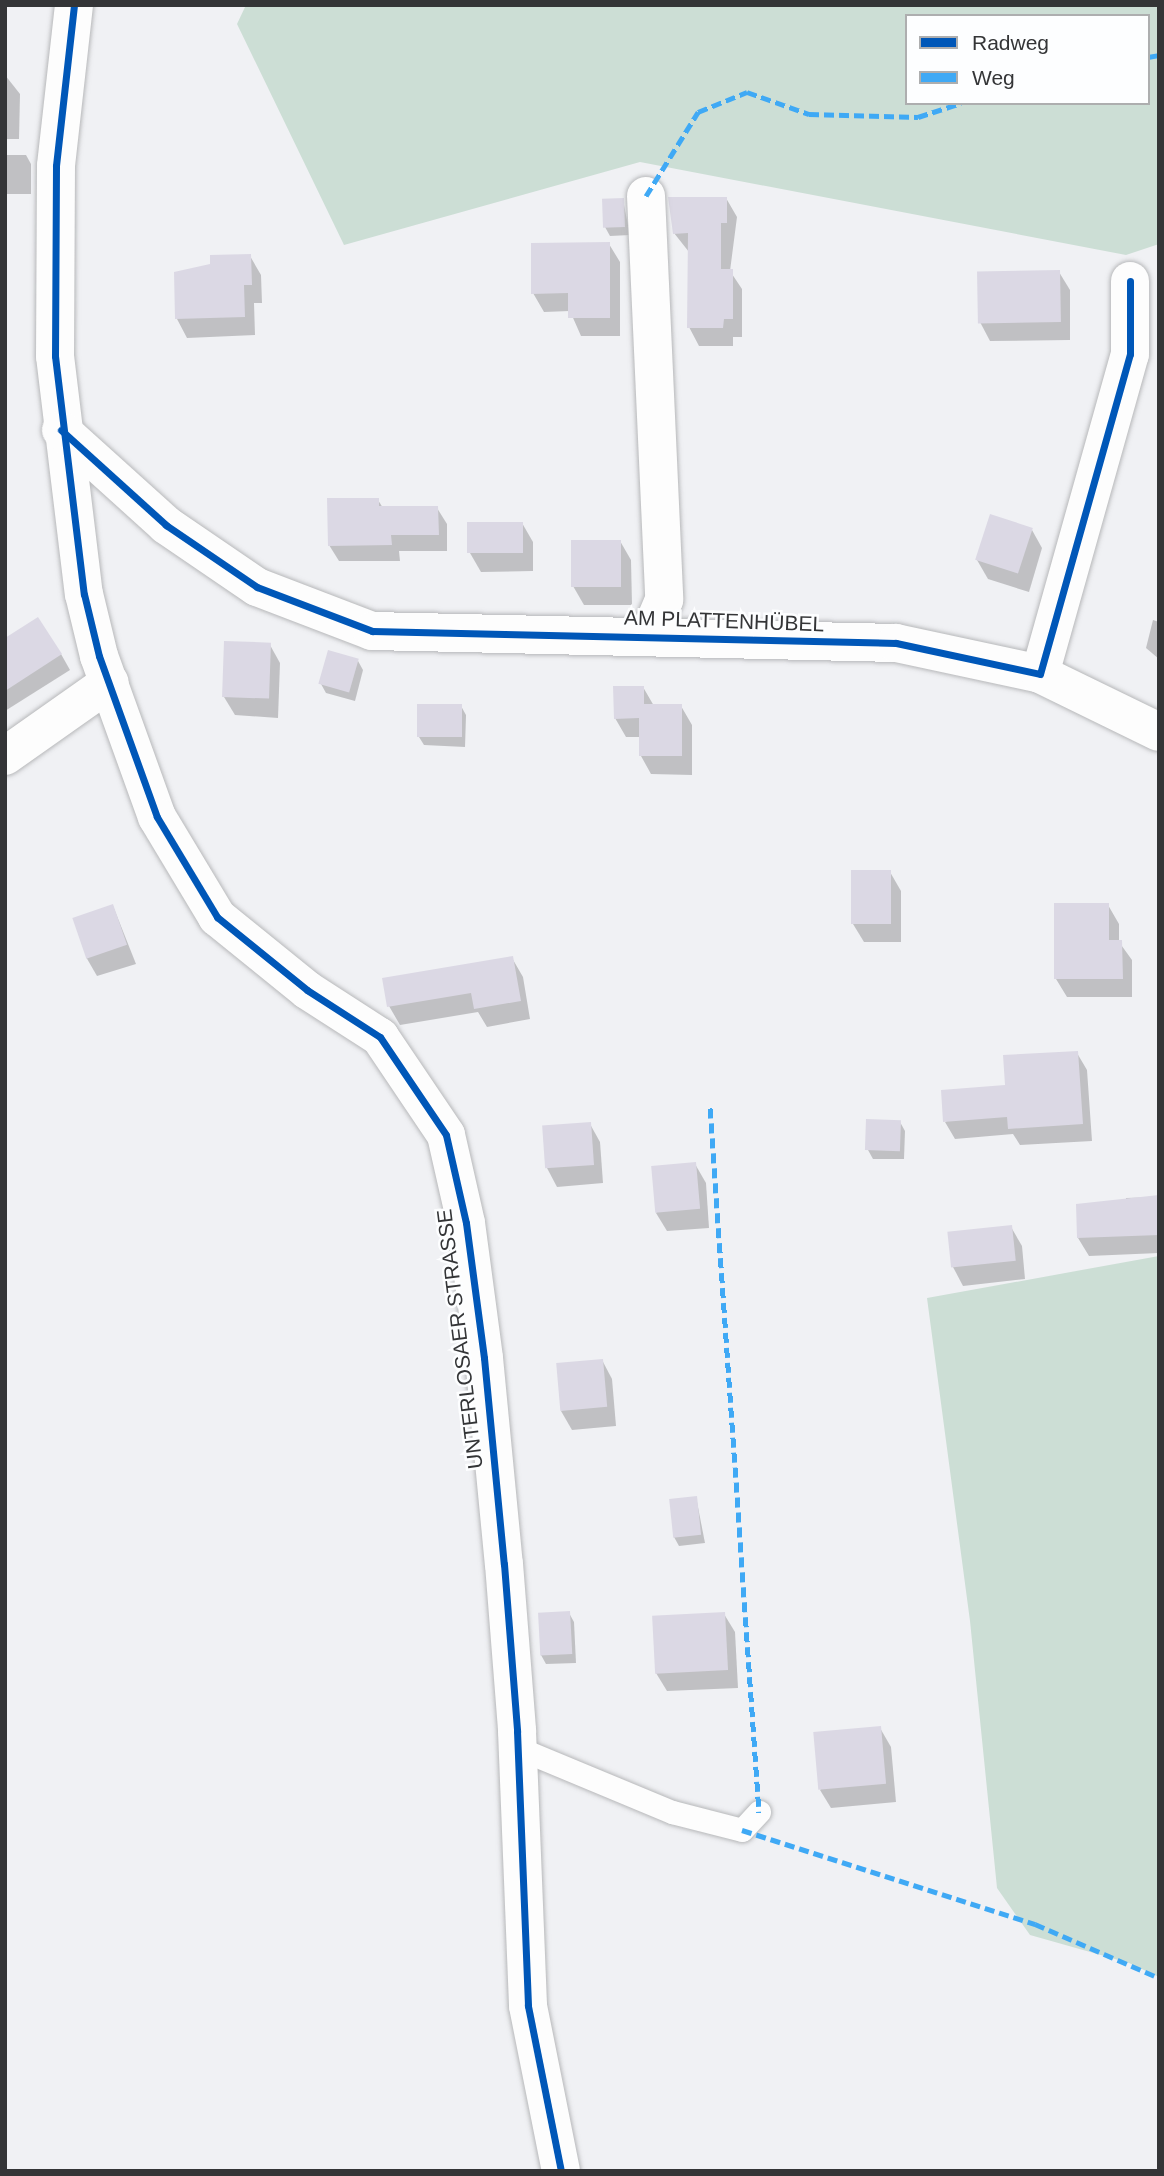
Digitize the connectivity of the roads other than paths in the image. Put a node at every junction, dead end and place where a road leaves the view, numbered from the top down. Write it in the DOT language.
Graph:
graph roads {
  1 [pos="74,5"];
  2 [pos="646,196"];
  3 [pos="1130,281"];
  4 [pos="61,430"];
  5 [pos="649,636"];
  6 [pos="1040,674"];
  7 [pos="110,682"];
  8 [pos="1159,732"];
  9 [pos="5,756"];
  10 [pos="518,1748"];
  11 [pos="759,1812"];
  12 [pos="561,2171"];
  1 -- 4 [label="street, UNTERLOSAER STRASSE"];
  2 -- 5 [label="street, AM PLATTENHÜBEL"];
  3 -- 6 [label="street"];
  4 -- 5 [label="street, AM PLATTENHÜBEL"];
  4 -- 7 [label="street, UNTERLOSAER STRASSE"];
  5 -- 6 [label="street, AM PLATTENHÜBEL"];
  6 -- 8 [label="street, AM PLATTENHÜBEL"];
  7 -- 9 [label="street"];
  7 -- 10 [label="street, UNTERLOSAER STRASSE"];
  10 -- 11 [label="lane"];
  10 -- 12 [label="street, UNTERLOSAER STRASSE"];
}
